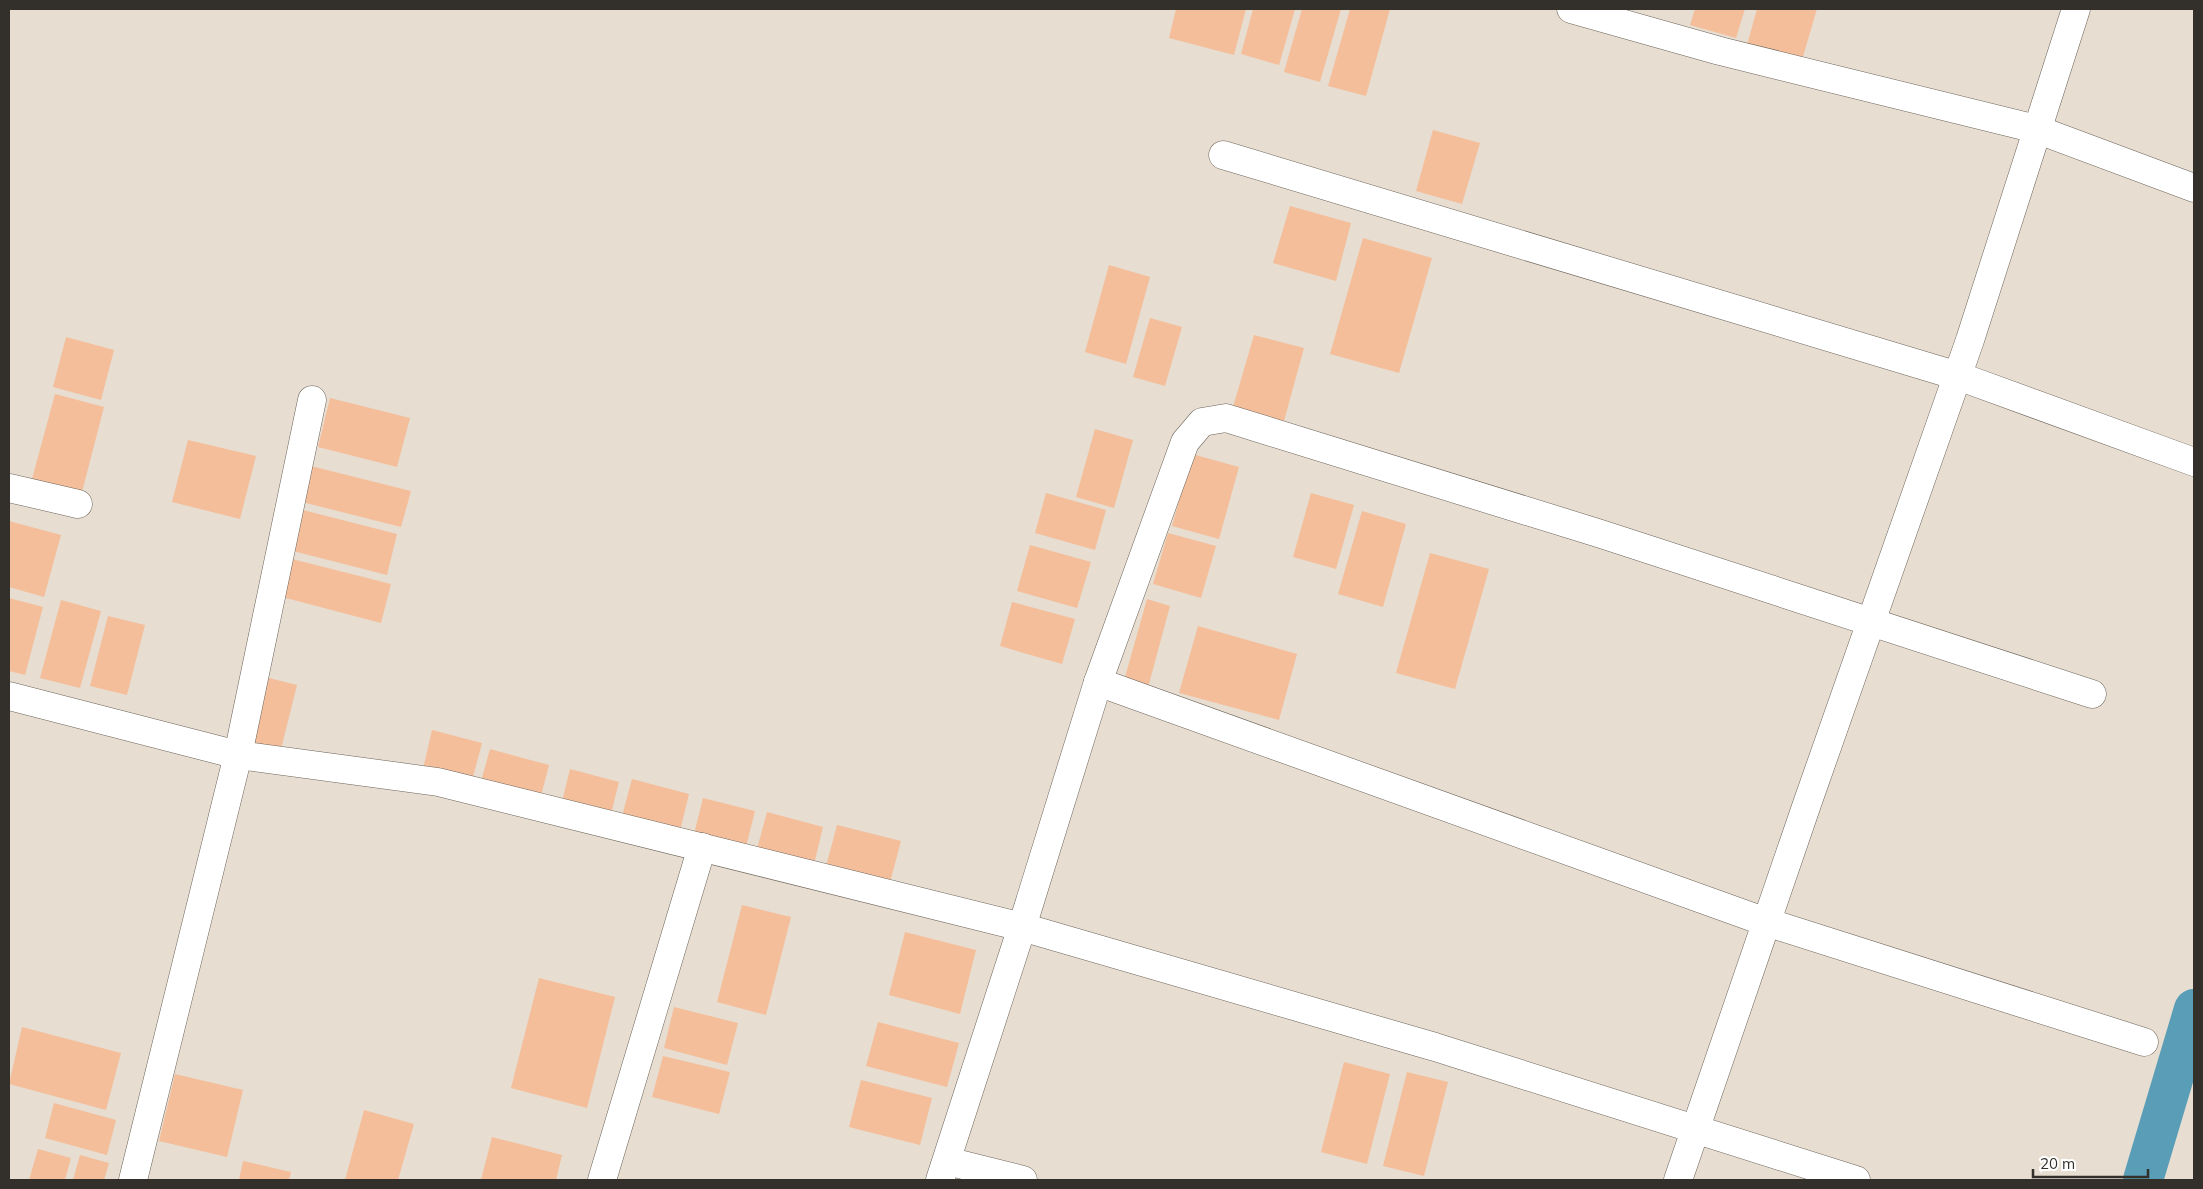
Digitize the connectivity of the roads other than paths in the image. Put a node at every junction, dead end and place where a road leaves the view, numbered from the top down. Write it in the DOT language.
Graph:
graph roads {
  1 [pos="1571,9"];
  2 [pos="2076,9"];
  3 [pos="2036,129"];
  4 [pos="1223,155"];
  5 [pos="2194,188"];
  6 [pos="1958,376"];
  7 [pos="312,400"];
  8 [pos="2194,462"];
  9 [pos="9,488"];
  10 [pos="78,504"];
  11 [pos="1871,623"];
  12 [pos="1098,682"];
  13 [pos="2092,694"];
  14 [pos="9,696"];
  15 [pos="238,755"];
  16 [pos="702,847"];
  17 [pos="1766,922"];
  18 [pos="1022,927"];
  19 [pos="2144,1042"];
  20 [pos="1695,1128"];
  21 [pos="943,1170"];
  22 [pos="133,1180"];
  23 [pos="602,1180"];
  24 [pos="1023,1180"];
  25 [pos="1678,1180"];
  26 [pos="1856,1180"];
  1 -- 3 [label="street"];
  2 -- 3 [label="street"];
  3 -- 5 [label="street"];
  3 -- 6 [label="street"];
  4 -- 6 [label="street"];
  6 -- 8 [label="street"];
  6 -- 11 [label="street"];
  7 -- 15 [label="street"];
  9 -- 10 [label="street"];
  11 -- 12 [label="street"];
  11 -- 13 [label="street"];
  11 -- 17 [label="street"];
  12 -- 17 [label="street"];
  12 -- 18 [label="street"];
  14 -- 15 [label="street"];
  15 -- 16 [label="street"];
  15 -- 22 [label="street"];
  16 -- 18 [label="street"];
  16 -- 23 [label="street"];
  17 -- 19 [label="street"];
  17 -- 20 [label="street"];
  18 -- 20 [label="street"];
  18 -- 21 [label="street"];
  20 -- 25 [label="street"];
  20 -- 26 [label="street"];
  21 -- 24 [label="street"];
}
